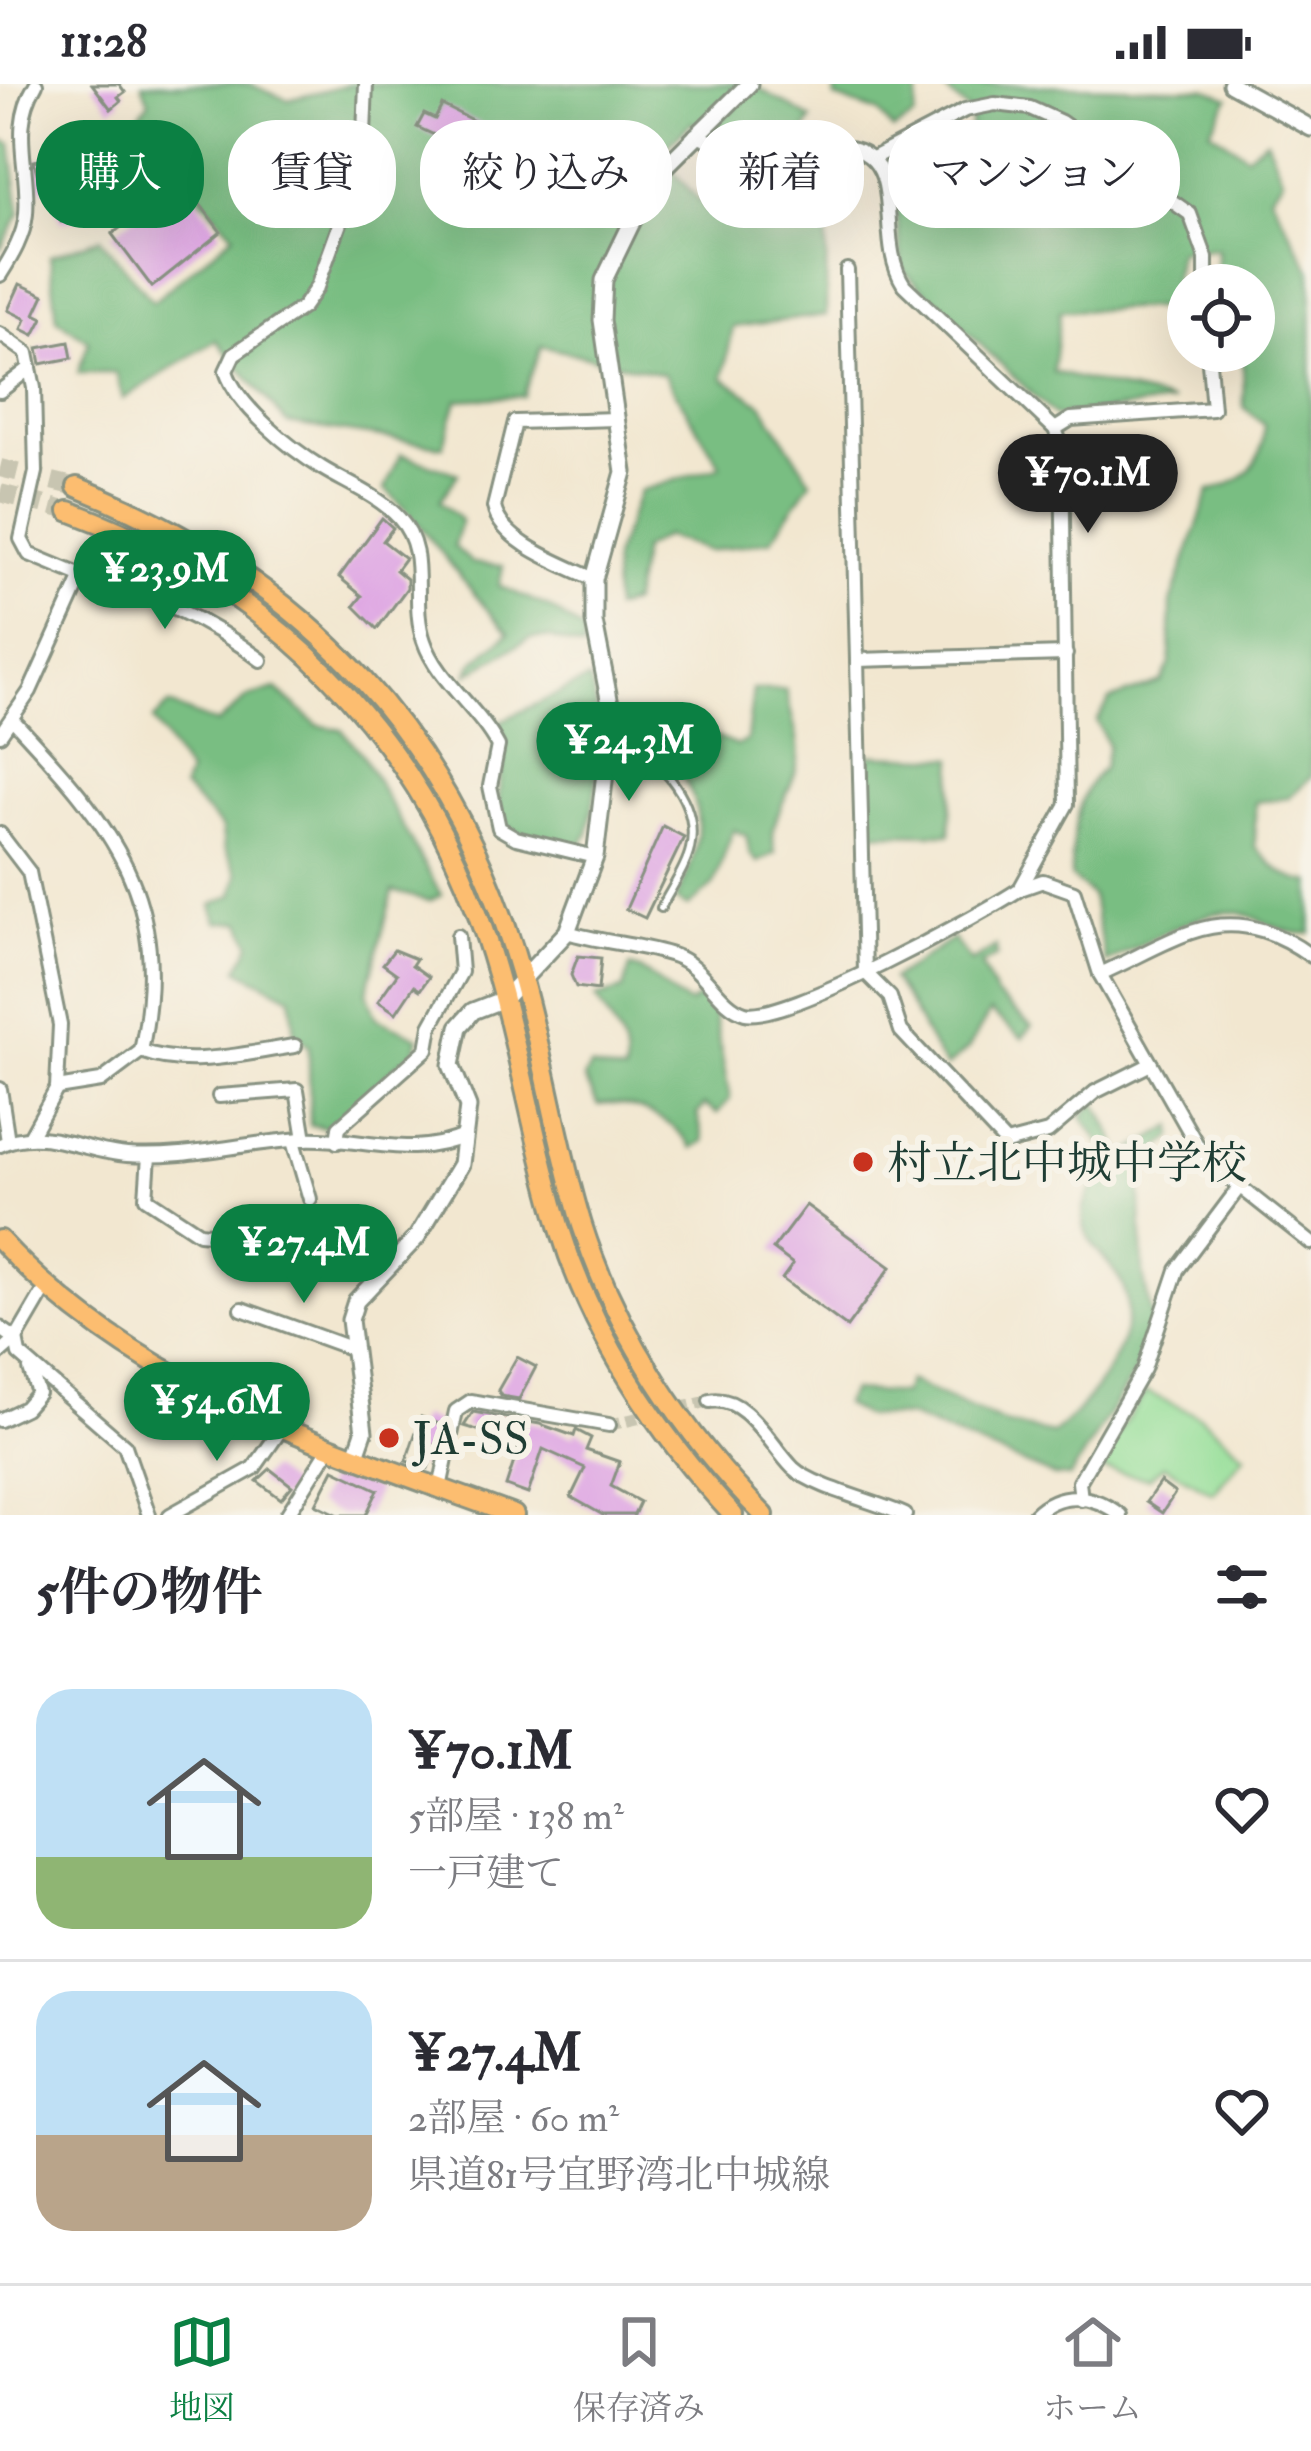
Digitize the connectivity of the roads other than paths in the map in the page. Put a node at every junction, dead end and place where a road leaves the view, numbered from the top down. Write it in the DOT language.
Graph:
graph roads {
  1 [pos="36,84"];
  2 [pos="366,84"];
  3 [pos="749,84"];
  4 [pos="1231,84"];
  5 [pos="1311,128"];
  6 [pos="695,135"];
  7 [pos="875,157"];
  8 [pos="1206,264"];
  9 [pos="847,270"];
  10 [pos="0,275"];
  11 [pos="0,334"];
  12 [pos="30,368"];
  13 [pos="1210,372"];
  14 [pos="0,392"];
  15 [pos="616,419"];
  16 [pos="1054,429"];
  17 [pos="77,487"];
  18 [pos="69,512"];
  19 [pos="82,575"];
  20 [pos="594,579"];
  21 [pos="1066,654"];
  22 [pos="261,660"];
  23 [pos="857,660"];
  24 [pos="13,720"];
  25 [pos="612,727"];
  26 [pos="0,735"];
  27 [pos="0,834"];
  28 [pos="595,857"];
  29 [pos="1020,889"];
  30 [pos="661,908"];
  31 [pos="567,932"];
  32 [pos="458,936"];
  33 [pos="1311,956"];
  34 [pos="865,972"];
  35 [pos="1100,974"];
  36 [pos="523,980"];
  37 [pos="504,999"];
  38 [pos="296,1046"];
  39 [pos="141,1051"];
  40 [pos="1151,1064"];
  41 [pos="57,1088"];
  42 [pos="0,1089"];
  43 [pos="219,1096"];
  44 [pos="31,1135"];
  45 [pos="466,1135"];
  46 [pos="299,1140"];
  47 [pos="338,1142"];
  48 [pos="4,1143"];
  49 [pos="149,1156"];
  50 [pos="1238,1189"];
  51 [pos="310,1199"];
  52 [pos="220,1235"];
  53 [pos="0,1240"];
  54 [pos="1311,1244"];
  55 [pos="47,1286"];
  56 [pos="242,1310"];
  57 [pos="0,1328"];
  58 [pos="16,1340"];
  59 [pos="350,1348"];
  60 [pos="0,1353"];
  61 [pos="30,1367"];
  62 [pos="710,1401"];
  63 [pos="0,1420"];
  64 [pos="609,1425"];
  65 [pos="282,1428"];
  66 [pos="330,1448"];
  67 [pos="356,1458"];
  68 [pos="440,1488"];
  69 [pos="1081,1499"];
  70 [pos="148,1515"];
  71 [pos="170,1515"];
  72 [pos="287,1515"];
  73 [pos="514,1515"];
  74 [pos="733,1515"];
  75 [pos="764,1515"];
  76 [pos="905,1515"];
  77 [pos="1034,1515"];
  78 [pos="1120,1515"];
  1 -- 10 [label="street"];
  2 -- 28 [label="street"];
  3 -- 6 [label="street"];
  4 -- 5 [label="street"];
  6 -- 7 [label="street"];
  6 -- 15 [label="street"];
  7 -- 8 [label="street"];
  7 -- 16 [label="street"];
  9 -- 23 [label="street"];
  11 -- 12 [label="street"];
  12 -- 14 [label="street"];
  12 -- 19 [label="street"];
  13 -- 16 [label="street"];
  15 -- 20 [label="street"];
  15 -- 20 [label="street"];
  16 -- 21 [label="street"];
  17 -- 36 [label="main road"];
  18 -- 37 [label="main road"];
  19 -- 22 [label="street"];
  19 -- 24 [label="street"];
  20 -- 25 [label="street"];
  21 -- 23 [label="street"];
  21 -- 29 [label="street"];
  23 -- 34 [label="street"];
  24 -- 26 [label="street"];
  24 -- 39 [label="street"];
  25 -- 28 [label="street"];
  25 -- 30 [label="lane"];
  27 -- 41 [label="street"];
  28 -- 31 [label="street"];
  29 -- 34 [label="street"];
  29 -- 35 [label="street"];
  31 -- 34 [label="street"];
  31 -- 36 [label="street"];
  32 -- 47 [label="street"];
  33 -- 35 [label="street"];
  34 -- 40 [label="street"];
  35 -- 40 [label="street"];
  36 -- 37 [label="street"];
  36 -- 75 [label="main road"];
  37 -- 45 [label="street"];
  37 -- 74 [label="main road"];
  38 -- 39 [label="street"];
  39 -- 41 [label="street"];
  40 -- 50 [label="street"];
  41 -- 44 [label="street"];
  42 -- 48 [label="street"];
  43 -- 46 [label="street"];
  44 -- 48 [label="street"];
  44 -- 49 [label="street"];
  45 -- 47 [label="street"];
  45 -- 59 [label="street"];
  46 -- 47 [label="street"];
  46 -- 49 [label="street"];
  46 -- 51 [label="street"];
  49 -- 52 [label="street"];
  50 -- 54 [label="street"];
  50 -- 69 [label="street"];
  53 -- 55 [label="main road"];
  55 -- 58 [label="street"];
  55 -- 65 [label="main road"];
  56 -- 59 [label="street"];
  57 -- 58 [label="street"];
  58 -- 60 [label="street"];
  58 -- 61 [label="street"];
  59 -- 67 [label="street"];
  61 -- 63 [label="street"];
  61 -- 70 [label="street"];
  62 -- 76 [label="street"];
  64 -- 68 [label="street"];
  65 -- 66 [label="main road"];
  65 -- 71 [label="street"];
  66 -- 67 [label="main road"];
  66 -- 72 [label="street"];
  67 -- 68 [label="main road"];
  68 -- 73 [label="main road"];
  69 -- 77 [label="street"];
  69 -- 78 [label="street"];
}
